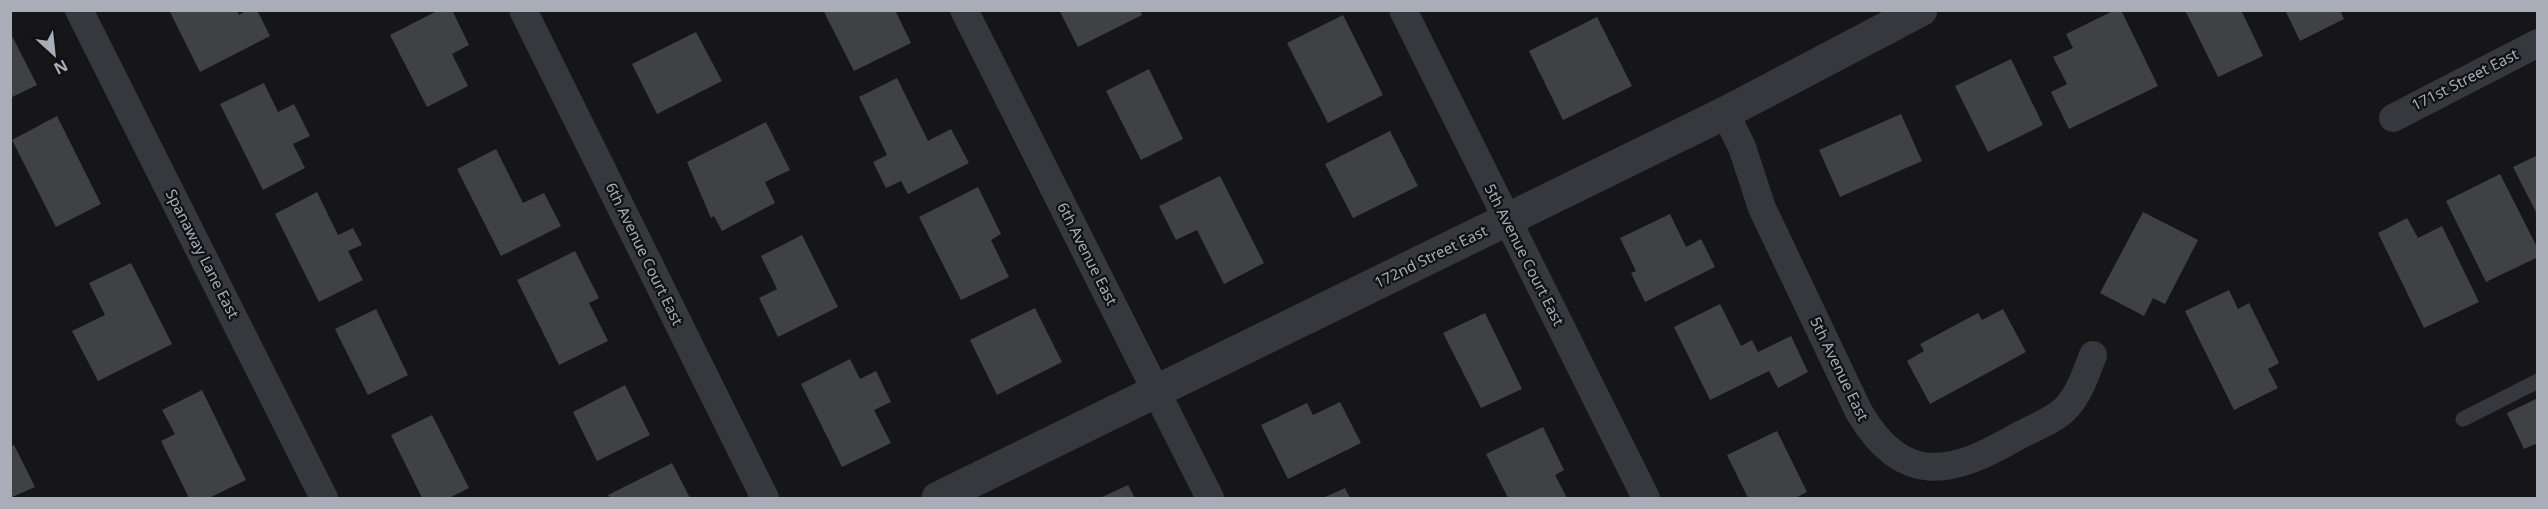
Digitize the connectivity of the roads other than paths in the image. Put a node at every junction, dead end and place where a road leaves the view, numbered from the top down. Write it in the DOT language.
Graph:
graph roads {
  1 [pos="80,10"];
  2 [pos="523,10"];
  3 [pos="964,10"];
  4 [pos="1402,10"];
  5 [pos="1921,10"];
  6 [pos="1884,18"];
  7 [pos="2538,43"];
  8 [pos="1725,113"];
  9 [pos="2394,118"];
  10 [pos="1506,220"];
  11 [pos="2093,355"];
  12 [pos="2538,381"];
  13 [pos="1158,393"];
  14 [pos="2463,418"];
  15 [pos="324,498"];
  16 [pos="765,498"];
  17 [pos="938,498"];
  18 [pos="1210,498"];
  19 [pos="1646,498"];
  1 -- 15 [label="street, Spanaway Lane East"];
  2 -- 16 [label="street, 6th Avenue Court East"];
  3 -- 13 [label="street, 6th Avenue East"];
  4 -- 10 [label="street, 5th Avenue Court East"];
  5 -- 6 [label="street, 172nd Street East"];
  6 -- 8 [label="street, 172nd Street East"];
  7 -- 9 [label="street, 171st Street East"];
  8 -- 10 [label="street, 172nd Street East"];
  8 -- 11 [label="street, 5th Avenue East"];
  10 -- 13 [label="street, 172nd Street East"];
  10 -- 19 [label="street, 5th Avenue Court East"];
  12 -- 14 [label="lane"];
  13 -- 17 [label="street, 172nd Street East"];
  13 -- 18 [label="street, 6th Avenue East"];
}
